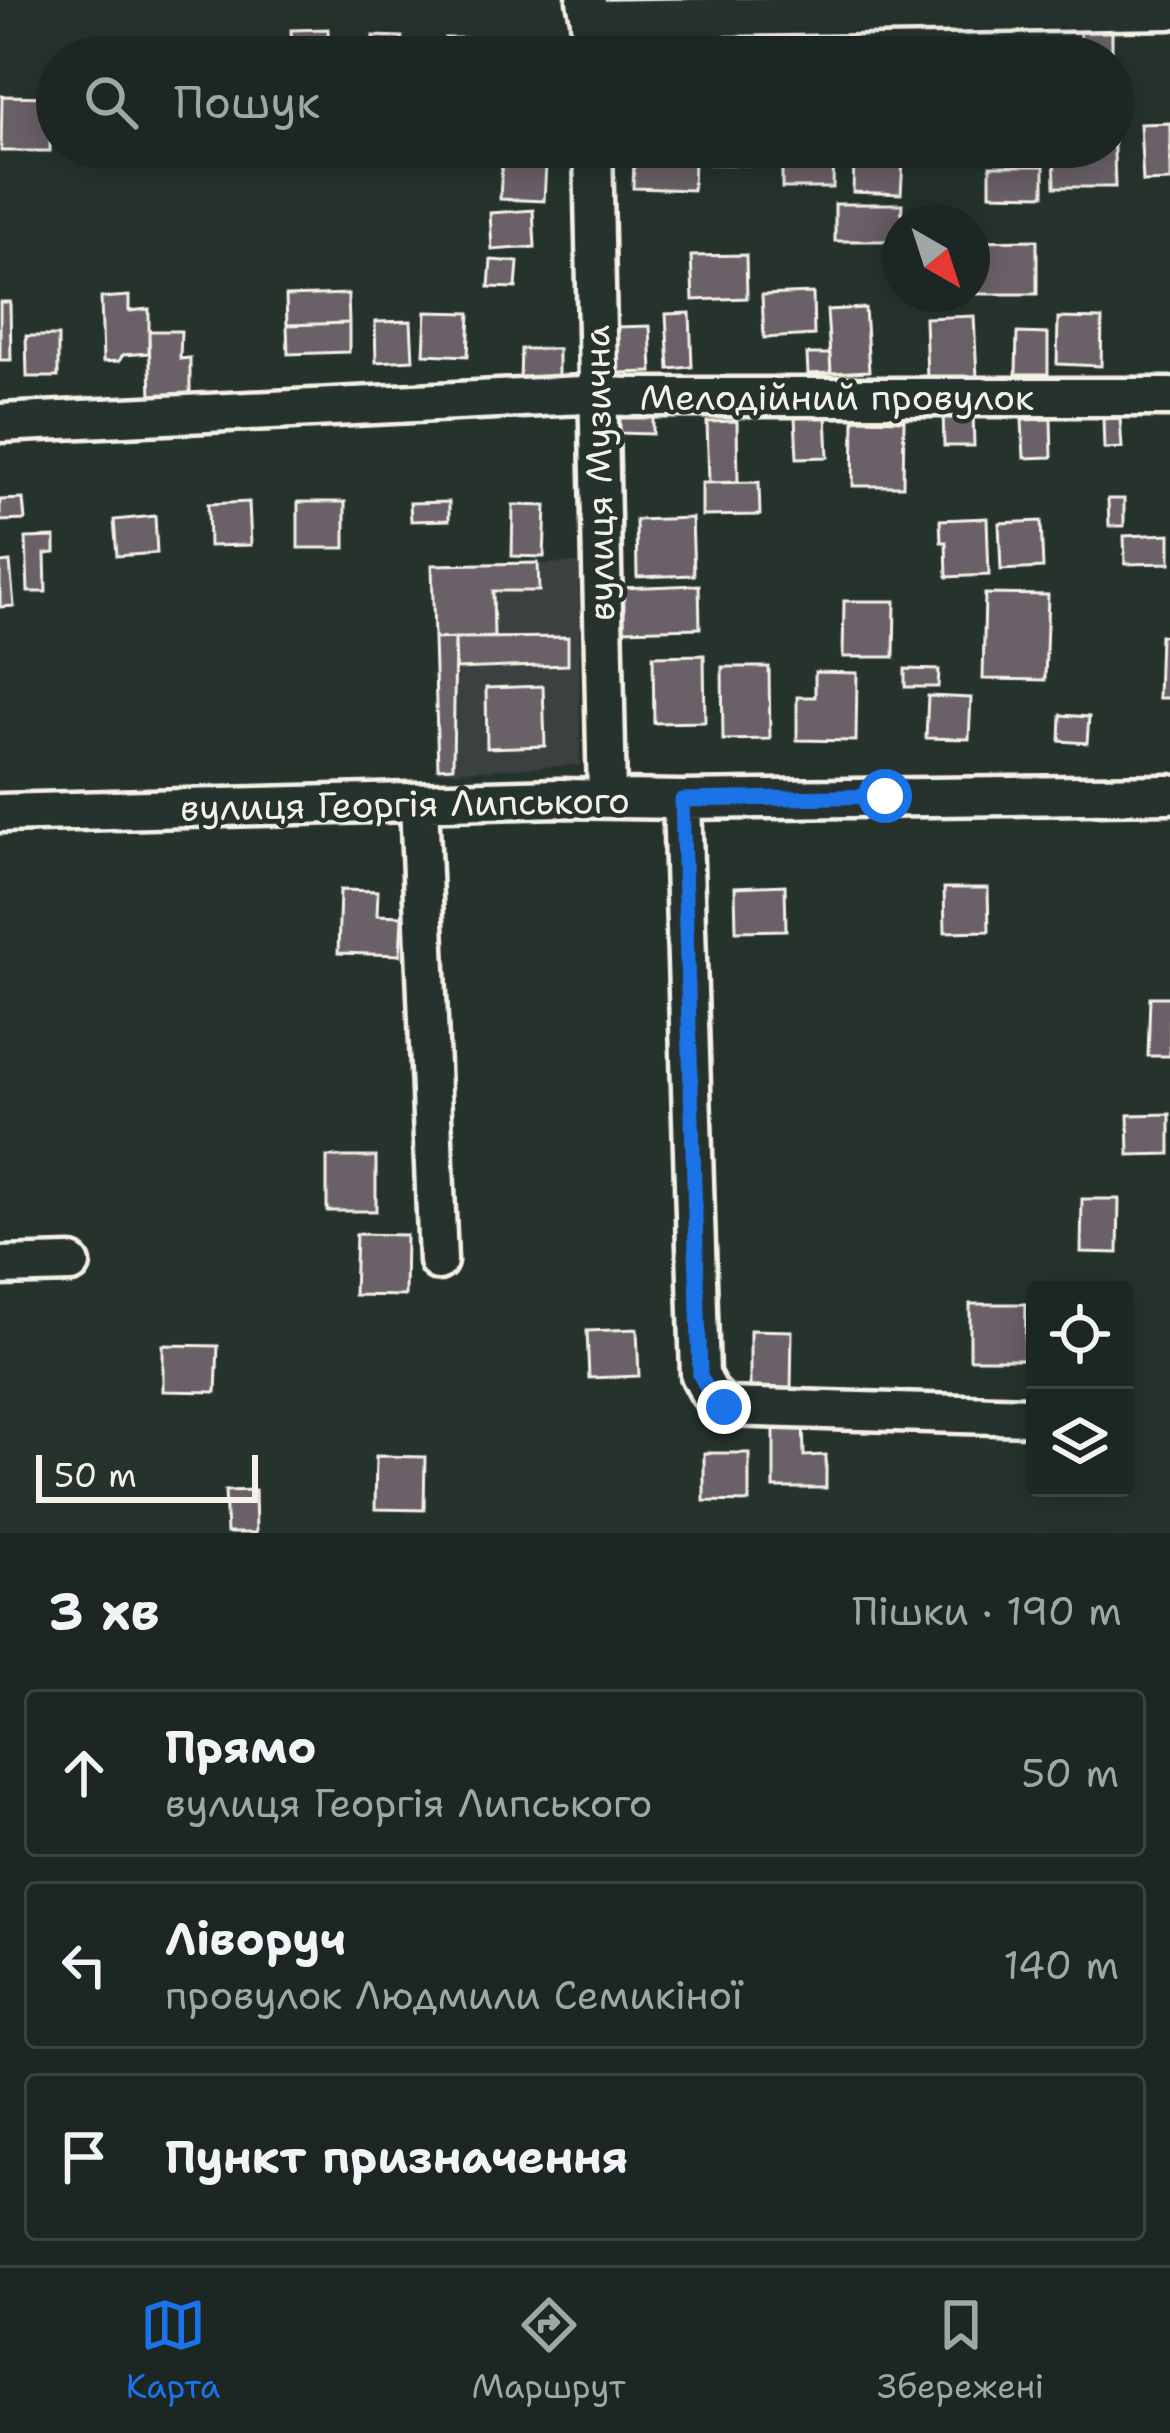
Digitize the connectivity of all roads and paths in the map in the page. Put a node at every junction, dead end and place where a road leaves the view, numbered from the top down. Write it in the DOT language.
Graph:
graph roads {
  1 [pos="588,9"];
  2 [pos="1170,10"];
  3 [pos="592,168"];
  4 [pos="597,395"];
  5 [pos="1170,397"];
  6 [pos="0,423"];
  7 [pos="1170,794"];
  8 [pos="607,798"];
  9 [pos="682,800"];
  10 [pos="419,802"];
  11 [pos="0,813"];
  12 [pos="437,1261"];
  13 [pos="71,1264"];
  14 [pos="0,1266"];
  15 [pos="1026,1416"];
  1 -- 2 [label="street"];
  3 -- 4 [label="street, вулиця Музична"];
  4 -- 5 [label="street, Мелодійний провулок"];
  4 -- 6 [label="street, Мелодійний провулок"];
  4 -- 8 [label="street, вулиця Музична"];
  7 -- 9 [label="street, вулиця Георгія Липського"];
  8 -- 9 [label="street, вулиця Георгія Липського"];
  8 -- 10 [label="street, вулиця Георгія Липського"];
  9 -- 15 [label="street"];
  10 -- 11 [label="street, вулиця Георгія Липського"];
  10 -- 12 [label="street"];
  13 -- 14 [label="street"];
}
